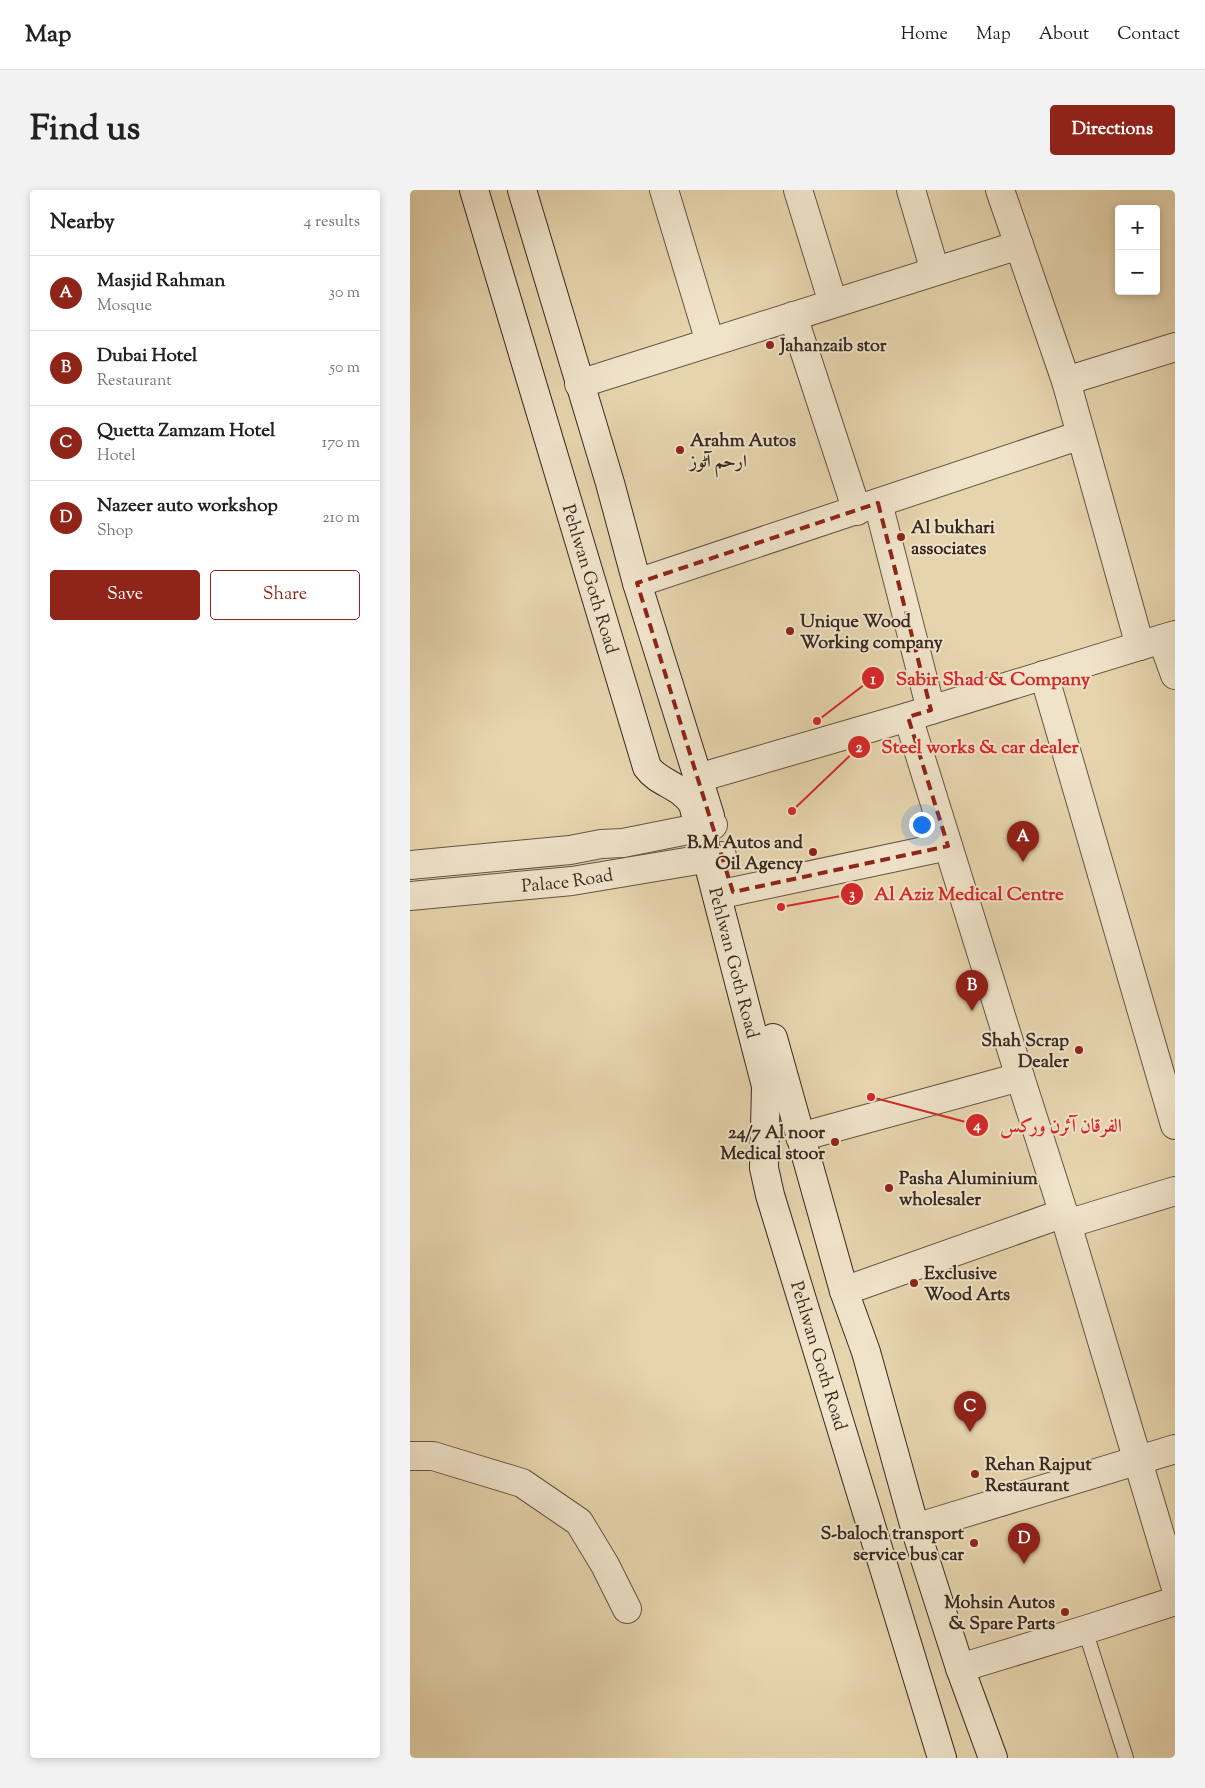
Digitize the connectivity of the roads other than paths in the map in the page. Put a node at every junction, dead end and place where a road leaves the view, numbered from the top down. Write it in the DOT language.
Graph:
graph roads {
  1 [pos="474,190"];
  2 [pos="522,190"];
  3 [pos="664,190"];
  4 [pos="798,190"];
  5 [pos="911,190"];
  6 [pos="1000,190"];
  7 [pos="1019,245"];
  8 [pos="935,271"];
  9 [pos="833,303"];
  10 [pos="793,316"];
  11 [pos="710,342"];
  12 [pos="1175,347"];
  13 [pos="1066,381"];
  14 [pos="579,384"];
  15 [pos="1081,435"];
  16 [pos="868,507"];
  17 [pos="637,583"];
  18 [pos="1159,640"];
  19 [pos="1044,675"];
  20 [pos="1175,675"];
  21 [pos="919,713"];
  22 [pos="698,778"];
  23 [pos="706,827"];
  24 [pos="948,846"];
  25 [pos="715,857"];
  26 [pos="410,865"];
  27 [pos="725,893"];
  28 [pos="410,896"];
  29 [pos="1020,1078"];
  30 [pos="1175,1125"];
  31 [pos="800,1138"];
  32 [pos="1175,1191"];
  33 [pos="1065,1218"];
  34 [pos="844,1291"];
  35 [pos="1175,1449"];
  36 [pos="410,1456"];
  37 [pos="1138,1460"];
  38 [pos="916,1528"];
  39 [pos="1175,1585"];
  40 [pos="1175,1601"];
  41 [pos="627,1609"];
  42 [pos="1085,1630"];
  43 [pos="960,1668"];
  44 [pos="942,1758"];
  45 [pos="993,1758"];
  46 [pos="1126,1758"];
  1 -- 23 [label="street, Pehlwan Goth Road"];
  2 -- 14 [label="street, Pehlwan Goth Road"];
  3 -- 11 [label="street"];
  4 -- 9 [label="street"];
  5 -- 8 [label="street"];
  6 -- 7 [label="street"];
  7 -- 8 [label="street"];
  7 -- 13 [label="street"];
  8 -- 9 [label="street"];
  9 -- 10 [label="street"];
  10 -- 11 [label="street"];
  10 -- 16 [label="street"];
  11 -- 14 [label="street"];
  12 -- 13 [label="street"];
  13 -- 15 [label="street"];
  14 -- 17 [label="street, Pehlwan Goth Road"];
  15 -- 16 [label="street"];
  15 -- 18 [label="street"];
  16 -- 17 [label="street"];
  16 -- 21 [label="street"];
  17 -- 22 [label="street, Pehlwan Goth Road"];
  18 -- 19 [label="street"];
  18 -- 20 [label="street"];
  19 -- 21 [label="street"];
  19 -- 30 [label="street"];
  21 -- 22 [label="street"];
  21 -- 24 [label="street"];
  22 -- 23 [label="street, Pehlwan Goth Road"];
  23 -- 25 [label="street, Pehlwan Goth Road"];
  23 -- 26 [label="street, Palace Road"];
  24 -- 27 [label="street"];
  24 -- 29 [label="street"];
  25 -- 27 [label="street, Pehlwan Goth Road"];
  25 -- 28 [label="street, Palace Road"];
  27 -- 31 [label="street, Pehlwan Goth Road"];
  27 -- 44 [label="street, Pehlwan Goth Road"];
  29 -- 31 [label="street"];
  29 -- 33 [label="street"];
  31 -- 34 [label="street, Pehlwan Goth Road"];
  32 -- 33 [label="street"];
  33 -- 34 [label="street"];
  33 -- 37 [label="street"];
  34 -- 38 [label="street, Pehlwan Goth Road"];
  35 -- 37 [label="street"];
  36 -- 41 [label="street"];
  37 -- 38 [label="street"];
  37 -- 39 [label="street"];
  38 -- 43 [label="street, Pehlwan Goth Road"];
  40 -- 42 [label="street"];
  42 -- 43 [label="street"];
  42 -- 46 [label="lane"];
  43 -- 45 [label="street, Pehlwan Goth Road"];
}
